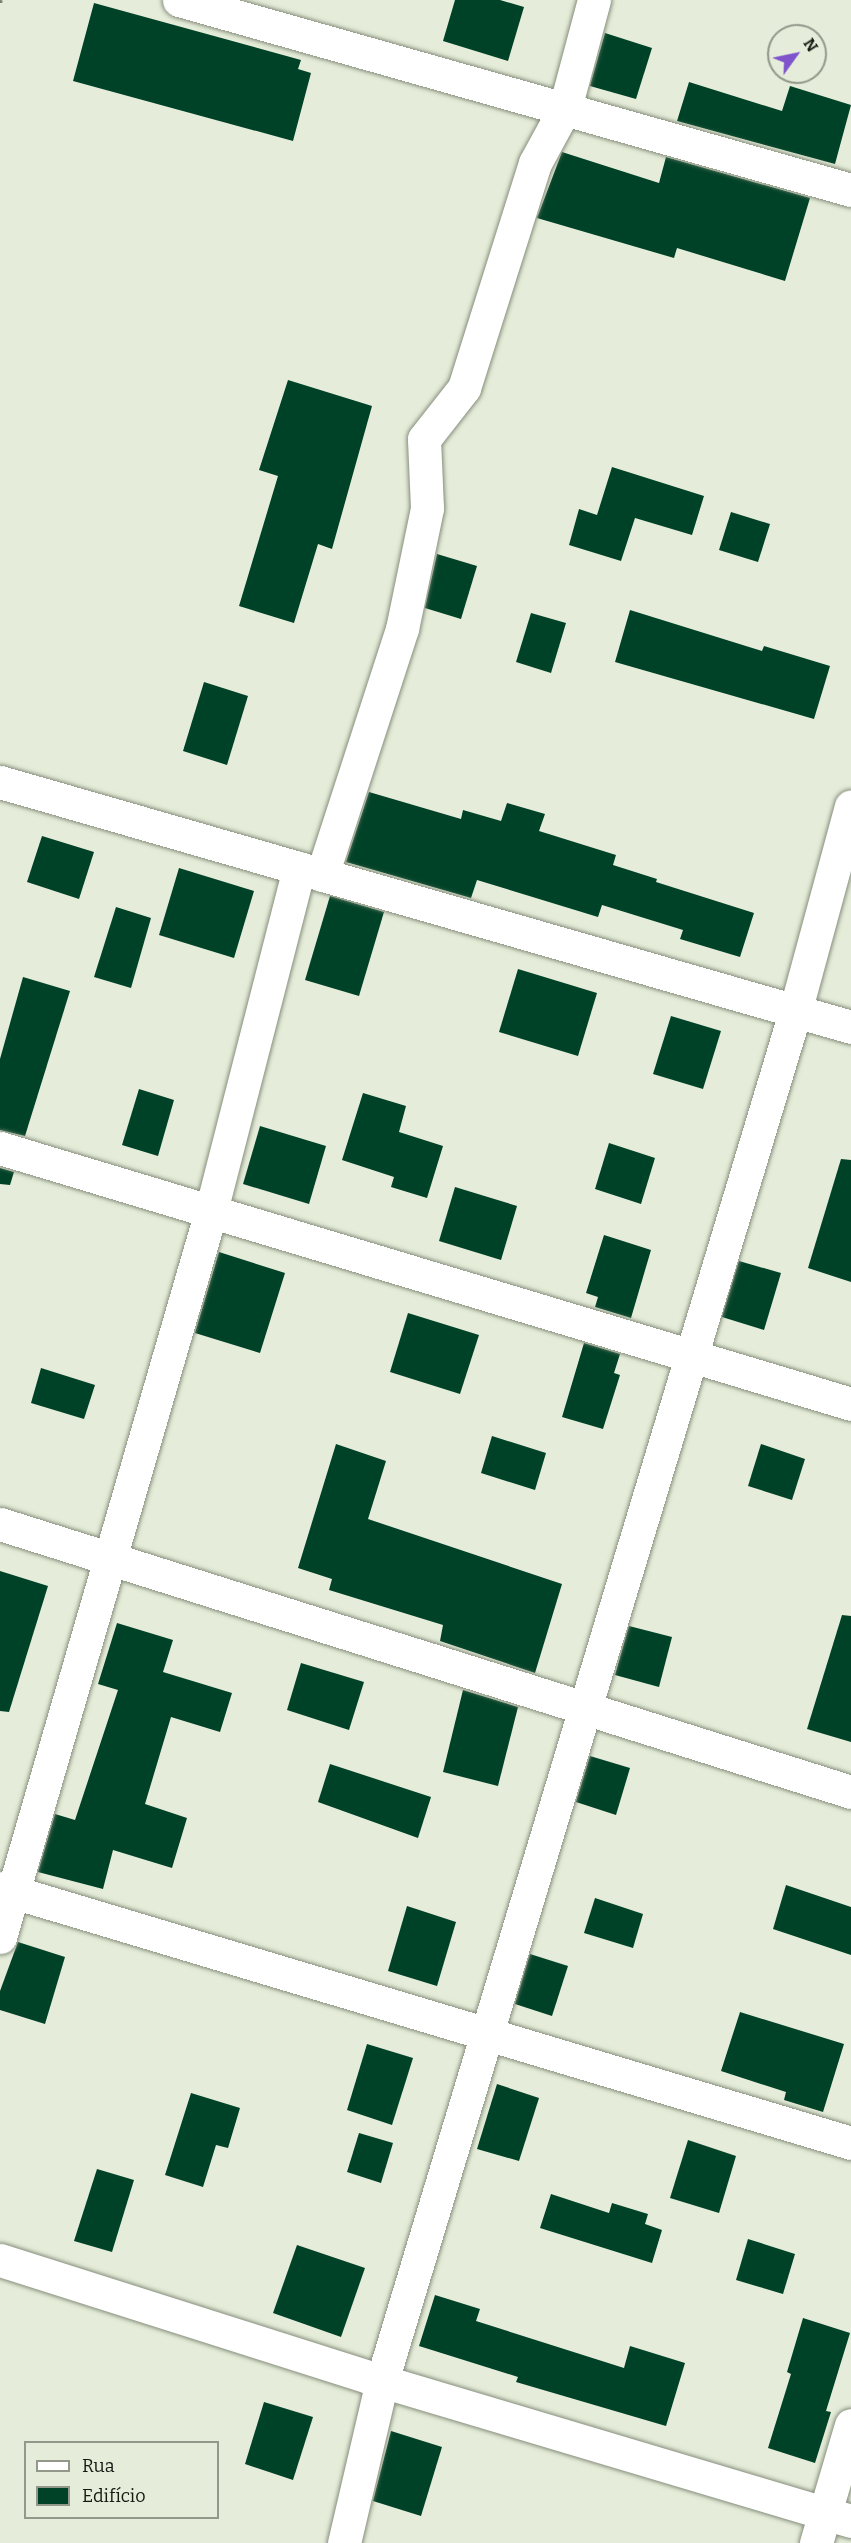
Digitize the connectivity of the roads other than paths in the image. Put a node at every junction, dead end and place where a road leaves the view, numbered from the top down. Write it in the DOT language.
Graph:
graph roads {
  1 [pos="179,0"];
  2 [pos="594,0"];
  3 [pos="565,108"];
  4 [pos="851,190"];
  5 [pos="0,782"];
  6 [pos="851,806"];
  7 [pos="311,872"];
  8 [pos="795,1012"];
  9 [pos="851,1027"];
  10 [pos="0,1148"];
  11 [pos="211,1210"];
  12 [pos="691,1356"];
  13 [pos="851,1404"];
  14 [pos="0,1524"];
  15 [pos="110,1557"];
  16 [pos="587,1710"];
  17 [pos="851,1792"];
  18 [pos="8,1890"];
  19 [pos="0,1937"];
  20 [pos="486,2036"];
  21 [pos="851,2143"];
  22 [pos="0,2260"];
  23 [pos="382,2381"];
  24 [pos="851,2425"];
  25 [pos="838,2516"];
  26 [pos="344,2543"];
  27 [pos="816,2543"];
  1 -- 3 [label="street"];
  2 -- 3 [label="street"];
  3 -- 4 [label="street"];
  3 -- 7 [label="street"];
  5 -- 7 [label="street"];
  6 -- 8 [label="street"];
  7 -- 8 [label="street"];
  7 -- 11 [label="street"];
  8 -- 9 [label="street"];
  8 -- 12 [label="street"];
  10 -- 11 [label="street"];
  11 -- 12 [label="street"];
  11 -- 15 [label="street"];
  12 -- 13 [label="street"];
  12 -- 16 [label="street"];
  14 -- 15 [label="street"];
  15 -- 16 [label="street"];
  15 -- 18 [label="street"];
  16 -- 17 [label="street"];
  16 -- 20 [label="street"];
  18 -- 19 [label="street"];
  18 -- 20 [label="street"];
  20 -- 21 [label="street"];
  20 -- 23 [label="street"];
  22 -- 23 [label="street"];
  23 -- 25 [label="street"];
  23 -- 26 [label="street"];
  24 -- 25 [label="street"];
  25 -- 27 [label="street"];
}
